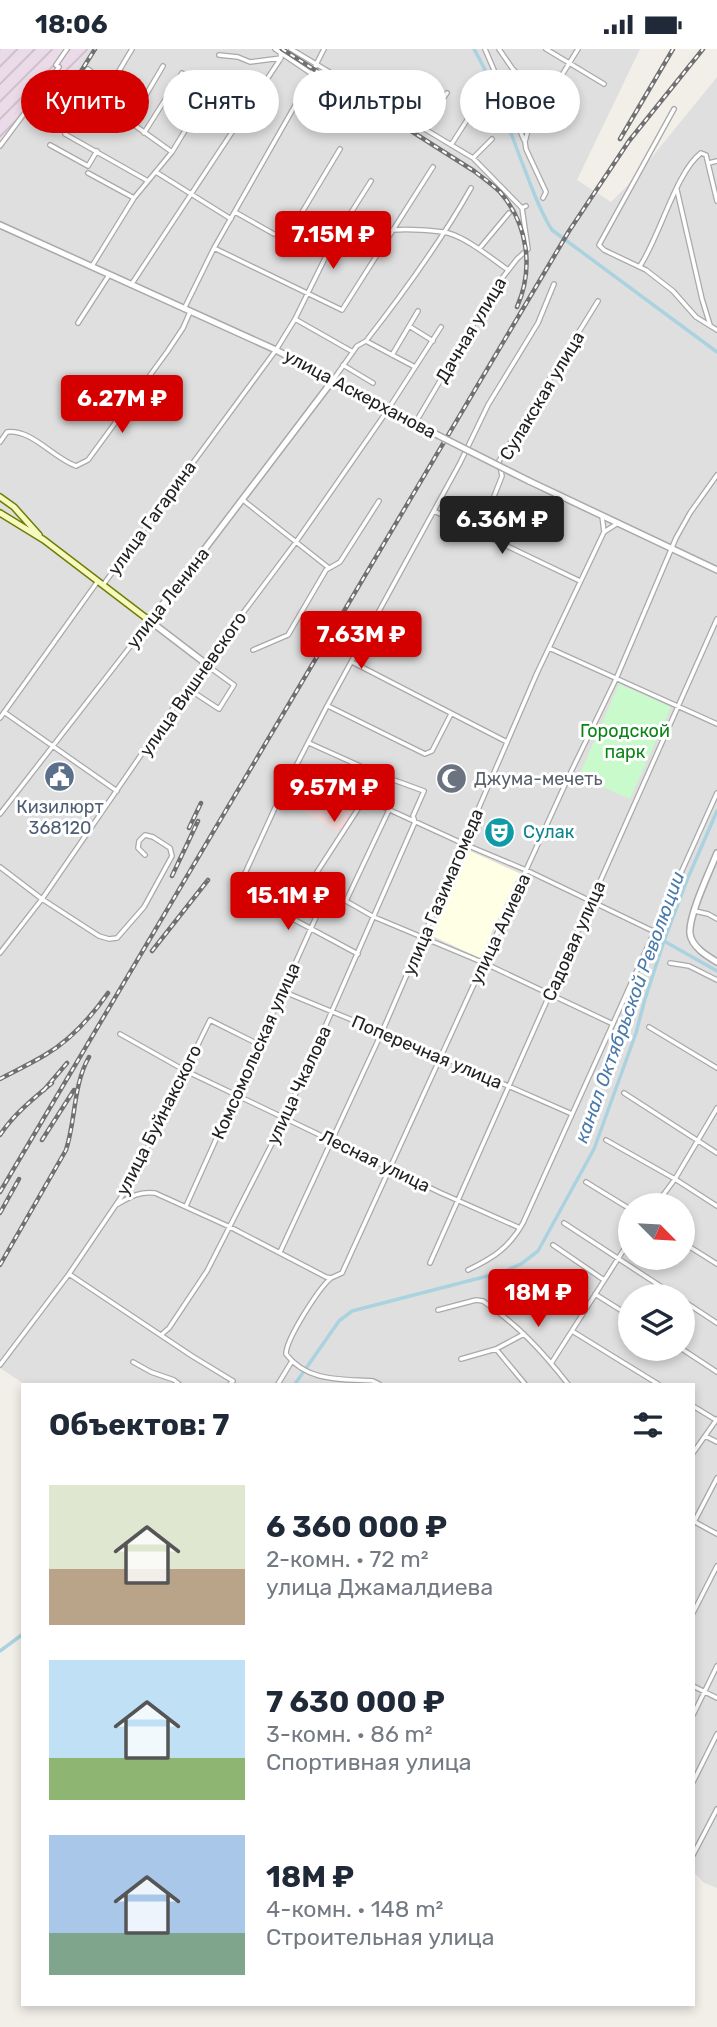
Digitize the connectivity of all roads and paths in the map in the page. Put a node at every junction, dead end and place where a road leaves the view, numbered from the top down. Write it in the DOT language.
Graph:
graph roads {
  1 [pos="67,49"];
  2 [pos="132,49"];
  3 [pos="275,49"];
  4 [pos="291,49"];
  5 [pos="324,49"];
  6 [pos="485,49"];
  7 [pos="499,49"];
  8 [pos="546,49"];
  9 [pos="578,49"];
  10 [pos="280,52"];
  11 [pos="219,55"];
  12 [pos="281,58"];
  13 [pos="569,64"];
  14 [pos="163,66"];
  15 [pos="317,66"];
  16 [pos="57,70"];
  17 [pos="120,70"];
  18 [pos="307,70"];
  19 [pos="314,70"];
  20 [pos="324,70"];
  21 [pos="514,70"];
  22 [pos="565,70"];
  23 [pos="604,84"];
  24 [pos="149,89"];
  25 [pos="163,103"];
  26 [pos="293,107"];
  27 [pos="674,109"];
  28 [pos="21,117"];
  29 [pos="149,125"];
  30 [pos="460,131"];
  31 [pos="144,133"];
  32 [pos="184,133"];
  33 [pos="430,133"];
  34 [pos="527,133"];
  35 [pos="65,134"];
  36 [pos="492,139"];
  37 [pos="525,142"];
  38 [pos="0,145"];
  39 [pos="50,145"];
  40 [pos="451,145"];
  41 [pos="340,149"];
  42 [pos="97,150"];
  43 [pos="172,152"];
  44 [pos="473,159"];
  45 [pos="717,161"];
  46 [pos="709,163"];
  47 [pos="433,167"];
  48 [pos="155,171"];
  49 [pos="88,173"];
  50 [pos="148,181"];
  51 [pos="372,181"];
  52 [pos="471,188"];
  53 [pos="677,189"];
  54 [pos="190,194"];
  55 [pos="134,198"];
  56 [pos="543,198"];
  57 [pos="717,201"];
  58 [pos="235,212"];
  59 [pos="509,213"];
  60 [pos="231,219"];
  61 [pos="0,225"];
  62 [pos="394,230"];
  63 [pos="445,232"];
  64 [pos="274,234"];
  65 [pos="335,239"];
  66 [pos="214,248"];
  67 [pos="479,250"];
  68 [pos="640,266"];
  69 [pos="92,267"];
  70 [pos="508,270"];
  71 [pos="109,275"];
  72 [pos="554,284"];
  73 [pos="131,285"];
  74 [pos="308,293"];
  75 [pos="598,302"];
  76 [pos="187,310"];
  77 [pos="418,311"];
  78 [pos="295,319"];
  79 [pos="78,323"];
  80 [pos="409,326"];
  81 [pos="441,327"];
  82 [pos="711,327"];
  83 [pos="717,330"];
  84 [pos="366,341"];
  85 [pos="433,341"];
  86 [pos="276,350"];
  87 [pos="353,352"];
  88 [pos="392,355"];
  89 [pos="344,365"];
  90 [pos="415,367"];
  91 [pos="333,380"];
  92 [pos="373,383"];
  93 [pos="417,420"];
  94 [pos="0,442"];
  95 [pos="717,475"];
  96 [pos="0,497"];
  97 [pos="243,500"];
  98 [pos="379,501"];
  99 [pos="7,502"];
  100 [pos="434,511"];
  101 [pos="0,513"];
  102 [pos="602,516"];
  103 [pos="618,523"];
  104 [pos="480,532"];
  105 [pos="604,532"];
  106 [pos="44,540"];
  107 [pos="296,542"];
  108 [pos="673,549"];
  109 [pos="716,567"];
  110 [pos="330,568"];
  111 [pos="580,581"];
  112 [pos="101,583"];
  113 [pos="717,619"];
  114 [pos="150,621"];
  115 [pos="549,648"];
  116 [pos="253,650"];
  117 [pos="352,662"];
  118 [pos="205,663"];
  119 [pos="616,679"];
  120 [pos="187,688"];
  121 [pos="328,706"];
  122 [pos="678,706"];
  123 [pos="4,712"];
  124 [pos="451,714"];
  125 [pos="0,717"];
  126 [pos="717,724"];
  127 [pos="507,742"];
  128 [pos="309,743"];
  129 [pos="53,745"];
  130 [pos="296,767"];
  131 [pos="380,775"];
  132 [pos="118,791"];
  133 [pos="717,793"];
  134 [pos="365,799"];
  135 [pos="389,810"];
  136 [pos="0,814"];
  137 [pos="415,822"];
  138 [pos="464,844"];
  139 [pos="717,853"];
  140 [pos="145,855"];
  141 [pos="0,867"];
  142 [pos="526,870"];
  143 [pos="326,895"];
  144 [pos="42,899"];
  145 [pos="346,901"];
  146 [pos="591,902"];
  147 [pos="695,911"];
  148 [pos="374,917"];
  149 [pos="717,919"];
  150 [pos="311,930"];
  151 [pos="653,931"];
  152 [pos="423,938"];
  153 [pos="0,953"];
  154 [pos="358,954"];
  155 [pos="717,962"];
  156 [pos="484,963"];
  157 [pos="670,963"];
  158 [pos="717,980"];
  159 [pos="282,991"];
  160 [pos="550,995"];
  161 [pos="332,1013"];
  162 [pos="613,1024"];
  163 [pos="649,1027"];
  164 [pos="382,1033"];
  165 [pos="120,1034"];
  166 [pos="258,1044"];
  167 [pos="442,1057"];
  168 [pos="717,1068"];
  169 [pos="184,1070"];
  170 [pos="510,1087"];
  171 [pos="624,1093"];
  172 [pos="237,1094"];
  173 [pos="717,1108"];
  174 [pos="572,1114"];
  175 [pos="285,1118"];
  176 [pos="606,1140"];
  177 [pos="696,1140"];
  178 [pos="333,1141"];
  179 [pos="717,1153"];
  180 [pos="390,1168"];
  181 [pos="675,1179"];
  182 [pos="586,1182"];
  183 [pos="664,1193"];
  184 [pos="459,1200"];
  185 [pos="618,1202"];
  186 [pos="116,1205"];
  187 [pos="186,1206"];
  188 [pos="717,1206"];
  189 [pos="564,1223"];
  190 [pos="230,1227"];
  191 [pos="520,1228"];
  192 [pos="553,1245"];
  193 [pos="695,1250"];
  194 [pos="281,1252"];
  195 [pos="618,1258"];
  196 [pos="430,1263"];
  197 [pos="717,1263"];
  198 [pos="468,1270"];
  199 [pos="638,1271"];
  200 [pos="69,1274"];
  201 [pos="331,1278"];
  202 [pos="604,1280"];
  203 [pos="657,1284"];
  204 [pos="547,1290"];
  205 [pos="595,1294"];
  206 [pos="618,1309"];
  207 [pos="695,1309"];
  208 [pos="438,1310"];
  209 [pos="583,1313"];
  210 [pos="717,1323"];
  211 [pos="572,1331"];
  212 [pos="524,1334"];
  213 [pos="161,1335"];
  214 [pos="496,1349"];
  215 [pos="695,1358"];
  216 [pos="461,1359"];
  217 [pos="292,1361"];
  218 [pos="134,1362"];
  219 [pos="551,1363"];
  220 [pos="0,1365"];
  221 [pos="717,1372"];
  222 [pos="178,1383"];
  223 [pos="231,1383"];
  224 [pos="279,1383"];
  225 [pos="377,1383"];
  226 [pos="524,1383"];
  227 [pos="567,1383"];
  228 [pos="655,1383"];
  229 [pos="695,1407"];
  230 [pos="716,1420"];
  231 [pos="705,1436"];
  232 [pos="717,1442"];
  233 [pos="695,1450"];
  234 [pos="717,1478"];
  235 [pos="695,1518"];
  236 [pos="695,1523"];
  237 [pos="717,1534"];
  238 [pos="717,1566"];
  239 [pos="695,1609"];
  240 [pos="717,1666"];
  241 [pos="695,1687"];
  242 [pos="704,1692"];
  243 [pos="717,1698"];
  244 [pos="695,1710"];
  245 [pos="717,1734"];
  246 [pos="695,1778"];
  247 [pos="717,1809"];
  248 [pos="695,1852"];
  1 -- 16 [label="street"];
  2 -- 17 [label="street"];
  3 -- 10 [label="street"];
  4 -- 15 [label="street"];
  5 -- 15 [label="street"];
  6 -- 37 [label="street"];
  7 -- 21 [label="street"];
  8 -- 13 [label="street"];
  9 -- 13 [label="street"];
  10 -- 12 [label="street"];
  10 -- 18 [label="street"];
  11 -- 12 [label="street"];
  12 -- 54 [label="street"];
  13 -- 22 [label="street"];
  13 -- 23 [label="street"];
  14 -- 24 [label="street"];
  15 -- 19 [label="street"];
  15 -- 20 [label="street"];
  25 -- 29 [label="street"];
  26 -- 58 [label="street"];
  27 -- 68 [label="street"];
  28 -- 38 [label="street"];
  30 -- 40 [label="street"];
  31 -- 43 [label="street"];
  32 -- 43 [label="street"];
  33 -- 40 [label="street"];
  34 -- 37 [label="street"];
  35 -- 42 [label="street"];
  36 -- 44 [label="street"];
  37 -- 56 [label="street"];
  39 -- 42 [label="street"];
  40 -- 44 [label="street"];
  41 -- 65 [label="street"];
  42 -- 50 [label="street"];
  43 -- 48 [label="street"];
  44 -- 70 [label="street, Дачная улица"];
  45 -- 46 [label="street"];
  46 -- 53 [label="street"];
  46 -- 57 [label="street"];
  47 -- 62 [label="street"];
  48 -- 50 [label="street"];
  48 -- 54 [label="street"];
  49 -- 55 [label="street"];
  50 -- 55 [label="street"];
  51 -- 65 [label="street, улица Гагарина"];
  52 -- 63 [label="street"];
  53 -- 68 [label="street"];
  53 -- 82 [label="street"];
  54 -- 60 [label="street"];
  54 -- 73 [label="street"];
  55 -- 69 [label="street"];
  58 -- 60 [label="street"];
  58 -- 64 [label="street"];
  59 -- 67 [label="street"];
  60 -- 66 [label="street"];
  61 -- 69 [label="street, улица Аскерханова"];
  62 -- 63 [label="street"];
  62 -- 65 [label="street"];
  62 -- 74 [label="street"];
  63 -- 67 [label="street"];
  63 -- 84 [label="street"];
  65 -- 74 [label="street, улица Гагарина"];
  66 -- 74 [label="street"];
  66 -- 76 [label="street"];
  67 -- 70 [label="street"];
  68 -- 82 [label="street"];
  69 -- 71 [label="street, улица Аскерханова"];
  70 -- 93 [label="street, Дачная улица"];
  71 -- 73 [label="street, улица Аскерханова"];
  71 -- 79 [label="street"];
  72 -- 100 [label="street"];
  73 -- 76 [label="street, улица Аскерханова"];
  74 -- 78 [label="street, улица Гагарина"];
  75 -- 104 [label="street, Сулакская улица"];
  76 -- 86 [label="street, улица Аскерханова"];
  76 -- 94 [label="street"];
  77 -- 80 [label="street"];
  78 -- 86 [label="street, улица Гагарина"];
  78 -- 87 [label="street"];
  80 -- 85 [label="street"];
  80 -- 88 [label="street"];
  81 -- 85 [label="street, улица Вишневского"];
  82 -- 83 [label="street"];
  84 -- 87 [label="street"];
  84 -- 88 [label="street"];
  85 -- 90 [label="street, улица Вишневского"];
  86 -- 91 [label="street, улица Аскерханова"];
  86 -- 112 [label="street, улица Гагарина"];
  87 -- 89 [label="street"];
  88 -- 90 [label="street"];
  89 -- 91 [label="street"];
  89 -- 92 [label="street"];
  90 -- 107 [label="street, улица Вишневского"];
  91 -- 97 [label="street, улица Ленина"];
  91 -- 102 [label="street, улица Аскерханова, bridge"];
  95 -- 108 [label="street, улица Алиева"];
  96 -- 99 [label="main road"];
  97 -- 107 [label="street"];
  97 -- 114 [label="street, улица Ленина"];
  98 -- 110 [label="street"];
  99 -- 101 [label="main road"];
  99 -- 106 [label="main road"];
  100 -- 104 [label="street"];
  100 -- 117 [label="street"];
  101 -- 106 [label="main road"];
  102 -- 103 [label="street, улица Аскерханова"];
  102 -- 105 [label="street"];
  103 -- 105 [label="street"];
  103 -- 108 [label="street, улица Аскерханова"];
  104 -- 111 [label="street"];
  105 -- 111 [label="street, улица Газимагомеда"];
  106 -- 112 [label="main road"];
  107 -- 110 [label="street"];
  107 -- 118 [label="street, улица Вишневского"];
  108 -- 109 [label="street, улица Аскерханова"];
  108 -- 119 [label="street, улица Алиева"];
  110 -- 116 [label="street"];
  111 -- 115 [label="street, улица Газимагомеда"];
  112 -- 114 [label="main road"];
  112 -- 123 [label="street, улица Гагарина"];
  113 -- 122 [label="street, Садовая улица"];
  114 -- 118 [label="street"];
  114 -- 129 [label="street, улица Ленина"];
  115 -- 119 [label="street"];
  115 -- 127 [label="street, улица Газимагомеда"];
  117 -- 121 [label="street"];
  117 -- 124 [label="street"];
  118 -- 120 [label="street, улица Вишневского"];
  118 -- 120 [label="street"];
  119 -- 122 [label="street"];
  119 -- 142 [label="street, улица Алиева"];
  120 -- 132 [label="street, улица Вишневского"];
  121 -- 124 [label="street"];
  121 -- 128 [label="street"];
  122 -- 126 [label="street"];
  122 -- 146 [label="street, Садовая улица"];
  123 -- 125 [label="street, улица Гагарина"];
  123 -- 129 [label="street"];
  124 -- 127 [label="street"];
  127 -- 138 [label="street, улица Газимагомеда"];
  128 -- 130 [label="street"];
  128 -- 131 [label="street"];
  129 -- 132 [label="street"];
  129 -- 136 [label="street, улица Ленина"];
  130 -- 134 [label="street"];
  130 -- 150 [label="street"];
  131 -- 134 [label="street"];
  131 -- 137 [label="street, улица Чкалова"];
  132 -- 144 [label="street, улица Вишневского"];
  133 -- 151 [label="street"];
  134 -- 135 [label="street"];
  134 -- 143 [label="street"];
  135 -- 137 [label="street"];
  135 -- 145 [label="street"];
  137 -- 138 [label="street"];
  137 -- 148 [label="street, улица Чкалова"];
  138 -- 142 [label="street"];
  138 -- 152 [label="street, улица Газимагомеда"];
  139 -- 147 [label="street"];
  140 -- 144 [label="street"];
  141 -- 144 [label="street"];
  142 -- 146 [label="street"];
  142 -- 156 [label="street, улица Алиева"];
  143 -- 145 [label="street"];
  143 -- 150 [label="street, Комсомольская улица"];
  144 -- 153 [label="street, улица Вишневского"];
  145 -- 148 [label="street"];
  146 -- 151 [label="street"];
  146 -- 160 [label="street, Садовая улица"];
  147 -- 149 [label="street"];
  147 -- 155 [label="street"];
  148 -- 152 [label="street"];
  148 -- 154 [label="street, улица Чкалова"];
  150 -- 154 [label="street"];
  150 -- 159 [label="street, Комсомольская улица"];
  151 -- 162 [label="street"];
  152 -- 156 [label="street"];
  152 -- 164 [label="street, улица Газимагомеда"];
  154 -- 161 [label="street, улица Чкалова"];
  156 -- 160 [label="street"];
  156 -- 167 [label="street, улица Алиева"];
  157 -- 158 [label="street"];
  159 -- 161 [label="street, Поперечная улица"];
  159 -- 166 [label="street, Комсомольская улица"];
  160 -- 162 [label="street"];
  160 -- 170 [label="street, Садовая улица"];
  161 -- 164 [label="street, Поперечная улица"];
  161 -- 175 [label="street, улица Чкалова"];
  162 -- 174 [label="street"];
  163 -- 168 [label="street"];
  164 -- 167 [label="street, Поперечная улица"];
  164 -- 178 [label="street, улица Газимагомеда"];
  165 -- 169 [label="street, Лесная улица"];
  166 -- 169 [label="street, улица Буйнакского"];
  166 -- 172 [label="street, Комсомольская улица"];
  167 -- 170 [label="street, Поперечная улица"];
  167 -- 180 [label="street, улица Алиева"];
  169 -- 172 [label="street, Лесная улица"];
  169 -- 186 [label="street, улица Буйнакского"];
  170 -- 174 [label="street, Поперечная улица"];
  170 -- 184 [label="street, Садовая улица"];
  171 -- 177 [label="street"];
  172 -- 175 [label="street, Лесная улица"];
  172 -- 187 [label="street, Комсомольская улица"];
  173 -- 177 [label="street"];
  174 -- 191 [label="street"];
  175 -- 178 [label="street, Лесная улица"];
  175 -- 190 [label="street, улица Чкалова"];
  176 -- 181 [label="street"];
  177 -- 179 [label="street"];
  177 -- 181 [label="street"];
  178 -- 180 [label="street, Лесная улица"];
  178 -- 194 [label="street, улица Газимагомеда"];
  180 -- 184 [label="street, Лесная улица"];
  180 -- 201 [label="street, улица Алиева"];
  181 -- 183 [label="street"];
  181 -- 188 [label="street"];
  182 -- 185 [label="street"];
  184 -- 191 [label="street, Лесная улица"];
  184 -- 196 [label="street, Садовая улица"];
  186 -- 187 [label="street"];
  186 -- 200 [label="street, улица Буйнакского"];
  187 -- 190 [label="street"];
  189 -- 195 [label="street"];
  190 -- 194 [label="street"];
  190 -- 213 [label="street, улица Чкалова"];
  191 -- 198 [label="street"];
  192 -- 202 [label="street"];
  193 -- 197 [label="street"];
  194 -- 201 [label="street"];
  195 -- 202 [label="street"];
  199 -- 203 [label="street"];
  200 -- 213 [label="street"];
  200 -- 220 [label="street, улица Буйнакского"];
  201 -- 217 [label="street"];
  202 -- 205 [label="street"];
  204 -- 209 [label="street"];
  205 -- 206 [label="street"];
  205 -- 209 [label="street"];
  207 -- 210 [label="street"];
  208 -- 212 [label="street"];
  209 -- 211 [label="street"];
  211 -- 219 [label="street"];
  211 -- 228 [label="street"];
  212 -- 214 [label="street"];
  212 -- 219 [label="street"];
  213 -- 223 [label="street"];
  214 -- 216 [label="street"];
  214 -- 226 [label="street"];
  215 -- 221 [label="street"];
  217 -- 224 [label="street"];
  217 -- 225 [label="street"];
  218 -- 222 [label="street"];
  219 -- 227 [label="street"];
  229 -- 230 [label="street"];
  230 -- 231 [label="street"];
  231 -- 232 [label="street"];
  231 -- 233 [label="street"];
  234 -- 235 [label="street"];
  236 -- 237 [label="street"];
  238 -- 239 [label="street"];
  240 -- 242 [label="street"];
  241 -- 242 [label="street"];
  242 -- 243 [label="street"];
  242 -- 244 [label="street"];
  245 -- 246 [label="street"];
  247 -- 248 [label="street"];
}
